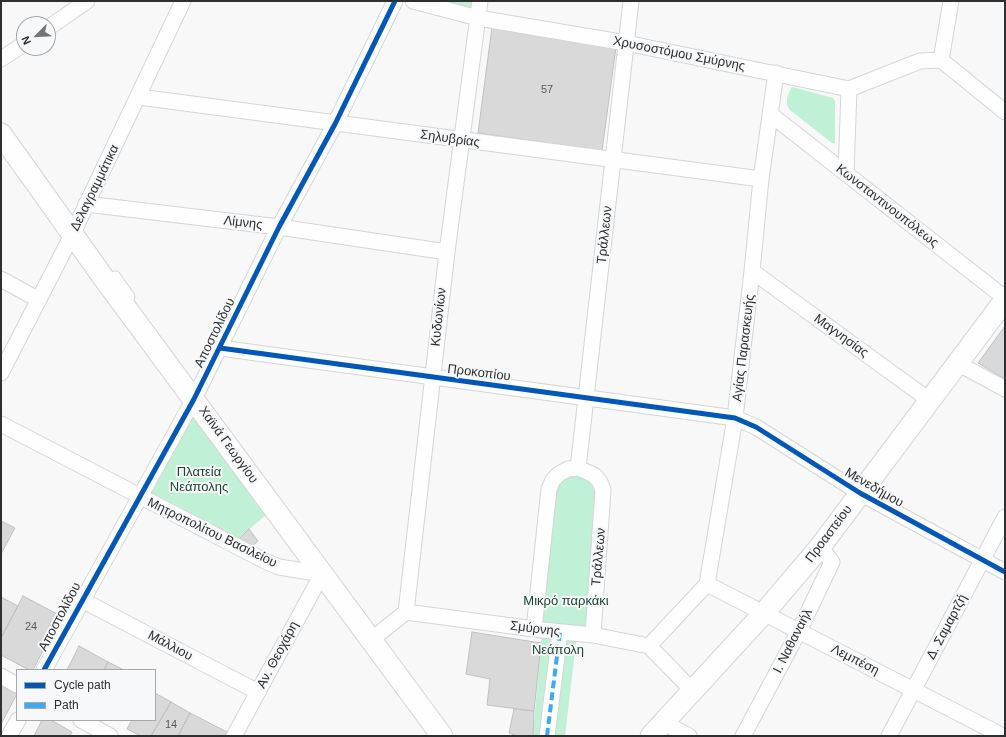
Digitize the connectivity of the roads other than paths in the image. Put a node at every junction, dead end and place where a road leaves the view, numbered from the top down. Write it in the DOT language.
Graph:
graph roads {
  1 [pos="87,1"];
  2 [pos="183,1"];
  3 [pos="395,1"];
  4 [pos="413,1"];
  5 [pos="480,1"];
  6 [pos="631,1"];
  7 [pos="951,1"];
  8 [pos="67,7"];
  9 [pos="478,18"];
  10 [pos="56,19"];
  11 [pos="626,43"];
  12 [pos="16,49"];
  13 [pos="1,59"];
  14 [pos="941,60"];
  15 [pos="776,74"];
  16 [pos="849,89"];
  17 [pos="139,97"];
  18 [pos="1005,112"];
  19 [pos="770,114"];
  20 [pos="335,124"];
  21 [pos="1,134"];
  22 [pos="463,141"];
  23 [pos="613,161"];
  24 [pos="846,174"];
  25 [pos="761,179"];
  26 [pos="86,204"];
  27 [pos="279,227"];
  28 [pos="72,235"];
  29 [pos="446,252"];
  30 [pos="752,272"];
  31 [pos="109,276"];
  32 [pos="1,280"];
  33 [pos="1005,299"];
  34 [pos="39,300"];
  35 [pos="128,306"];
  36 [pos="220,348"];
  37 [pos="957,363"];
  38 [pos="1,373"];
  39 [pos="433,378"];
  40 [pos="1005,389"];
  41 [pos="587,398"];
  42 [pos="194,400"];
  43 [pos="929,400"];
  44 [pos="735,418"];
  45 [pos="1,424"];
  46 [pos="578,468"];
  47 [pos="860,493"];
  48 [pos="139,496"];
  49 [pos="1005,517"];
  50 [pos="820,547"];
  51 [pos="982,560"];
  52 [pos="1005,572"];
  53 [pos="322,574"];
  54 [pos="707,584"];
  55 [pos="82,600"];
  56 [pos="406,612"];
  57 [pos="764,613"];
  58 [pos="534,629"];
  59 [pos="799,631"];
  60 [pos="560,632"];
  61 [pos="593,635"];
  62 [pos="371,640"];
  63 [pos="649,646"];
  64 [pos="45,669"];
  65 [pos="1,676"];
  66 [pos="16,684"];
  67 [pos="914,690"];
  68 [pos="693,691"];
  69 [pos="258,692"];
  70 [pos="17,721"];
  71 [pos="83,721"];
  72 [pos="658,730"];
  73 [pos="9,736"];
  74 [pos="110,736"];
  75 [pos="234,736"];
  76 [pos="442,736"];
  77 [pos="547,736"];
  78 [pos="689,736"];
  79 [pos="743,736"];
  80 [pos="889,736"];
  81 [pos="1003,736"];
  1 -- 8 [label="street"];
  2 -- 17 [label="street, Δελαγραμμάτικα"];
  3 -- 20 [label="street, Αποστολίδου"];
  4 -- 9 [label="street, Χρυσοστόμου Σμύρνης"];
  5 -- 9 [label="street, Κυδωνίων"];
  6 -- 11 [label="street, Τράλλεων"];
  7 -- 14 [label="street"];
  8 -- 10 [label="street"];
  9 -- 11 [label="street, Χρυσοστόμου Σμύρνης"];
  9 -- 22 [label="street, Κυδωνίων"];
  11 -- 15 [label="street, Χρυσοστόμου Σμύρνης"];
  11 -- 23 [label="street, Τράλλεων"];
  12 -- 13 [label="street"];
  14 -- 16 [label="street"];
  14 -- 18 [label="street"];
  15 -- 16 [label="street, Χρυσοστόμου Σμύρνης"];
  15 -- 19 [label="street, Αγίας Παρασκευής"];
  16 -- 24 [label="street"];
  17 -- 20 [label="street, Σηλυβρίας"];
  17 -- 26 [label="street, Δελαγραμμάτικα"];
  19 -- 24 [label="street, Κωνσταντινουπόλεως"];
  19 -- 25 [label="street, Αγίας Παρασκευής"];
  20 -- 22 [label="street, Σηλυβρίας"];
  20 -- 27 [label="street, Αποστολίδου"];
  21 -- 28 [label="main road, Χαϊνά Γεωργίου"];
  22 -- 23 [label="street, Σηλυβρίας"];
  22 -- 29 [label="street, Κυδωνίων"];
  23 -- 25 [label="street, Σηλυβρίας"];
  23 -- 41 [label="street, Τράλλεων"];
  24 -- 33 [label="street, Κωνσταντινουπόλεως"];
  25 -- 30 [label="street, Αγίας Παρασκευής"];
  26 -- 27 [label="street, Λίμνης"];
  26 -- 28 [label="street, Δελαγραμμάτικα"];
  27 -- 29 [label="street, Λίμνης"];
  27 -- 36 [label="street, Αποστολίδου"];
  28 -- 34 [label="street, Δελαγραμμάτικα"];
  28 -- 42 [label="main road, Χαϊνά Γεωργίου"];
  29 -- 39 [label="street, Κυδωνίων"];
  30 -- 43 [label="street, Μαγνησίας"];
  30 -- 44 [label="street, Αγίας Παρασκευής"];
  31 -- 35 [label="lane"];
  32 -- 34 [label="street"];
  33 -- 37 [label="main road, Προαστείου"];
  34 -- 38 [label="street, Δελαγραμμάτικα"];
  36 -- 39 [label="street, Προκοπίου"];
  36 -- 42 [label="street, Αποστολίδου"];
  37 -- 40 [label="street"];
  37 -- 43 [label="main road, Προαστείου"];
  39 -- 41 [label="street, Προκοπίου"];
  39 -- 56 [label="street, Κυδωνίων"];
  41 -- 44 [label="street, Προκοπίου"];
  41 -- 46 [label="street, Τράλλεων"];
  42 -- 48 [label="street, Αποστολίδου"];
  42 -- 53 [label="main road, Χαϊνά Γεωργίου"];
  43 -- 47 [label="main road, Προαστείου"];
  44 -- 47 [label="street, Μενεδήμου"];
  44 -- 54 [label="street, Αγίας Παρασκευής"];
  45 -- 48 [label="street, Μητροπολίτου Βασιλείου"];
  46 -- 58 [label="street"];
  46 -- 61 [label="street, Τράλλεων"];
  47 -- 50 [label="main road, Προαστείου"];
  47 -- 51 [label="street, Μενεδήμου"];
  48 -- 53 [label="street, Μητροπολίτου Βασιλείου"];
  48 -- 55 [label="street, Αποστολίδου"];
  49 -- 51 [label="street, Δ. Σαμαρτζή"];
  50 -- 57 [label="main road, Προαστείου"];
  50 -- 59 [label="street, Ι. Ναθαναήλ"];
  51 -- 52 [label="street, Μενεδήμου"];
  51 -- 67 [label="street, Δ. Σαμαρτζή"];
  53 -- 62 [label="main road, Χαϊνά Γεωργίου"];
  53 -- 69 [label="street, Αν. Θεοχάρη"];
  54 -- 57 [label="street, Λεμπέση"];
  54 -- 63 [label="street"];
  55 -- 64 [label="street, Αποστολίδου"];
  55 -- 69 [label="street, Μάλλιου"];
  56 -- 58 [label="street, Σμύρνης"];
  56 -- 62 [label="street"];
  57 -- 59 [label="street, Λεμπέση"];
  57 -- 68 [label="main road, Προαστείου"];
  58 -- 60 [label="street, Σμύρνης"];
  59 -- 67 [label="street, Λεμπέση"];
  59 -- 79 [label="street, Ι. Ναθαναήλ"];
  60 -- 61 [label="street, Σμύρνης"];
  60 -- 77 [label="street"];
  61 -- 63 [label="street, Σμύρνης"];
  62 -- 76 [label="main road, Χαϊνά Γεωργίου"];
  63 -- 68 [label="street"];
  65 -- 66 [label="street"];
  67 -- 80 [label="street, Δ. Σαμαρτζή"];
  67 -- 81 [label="street, Λεμπέση"];
  68 -- 72 [label="main road, Προαστείου"];
  69 -- 75 [label="street, Αν. Θεοχάρη"];
  70 -- 73 [label="street"];
  71 -- 74 [label="street"];
  72 -- 78 [label="street"];
}
